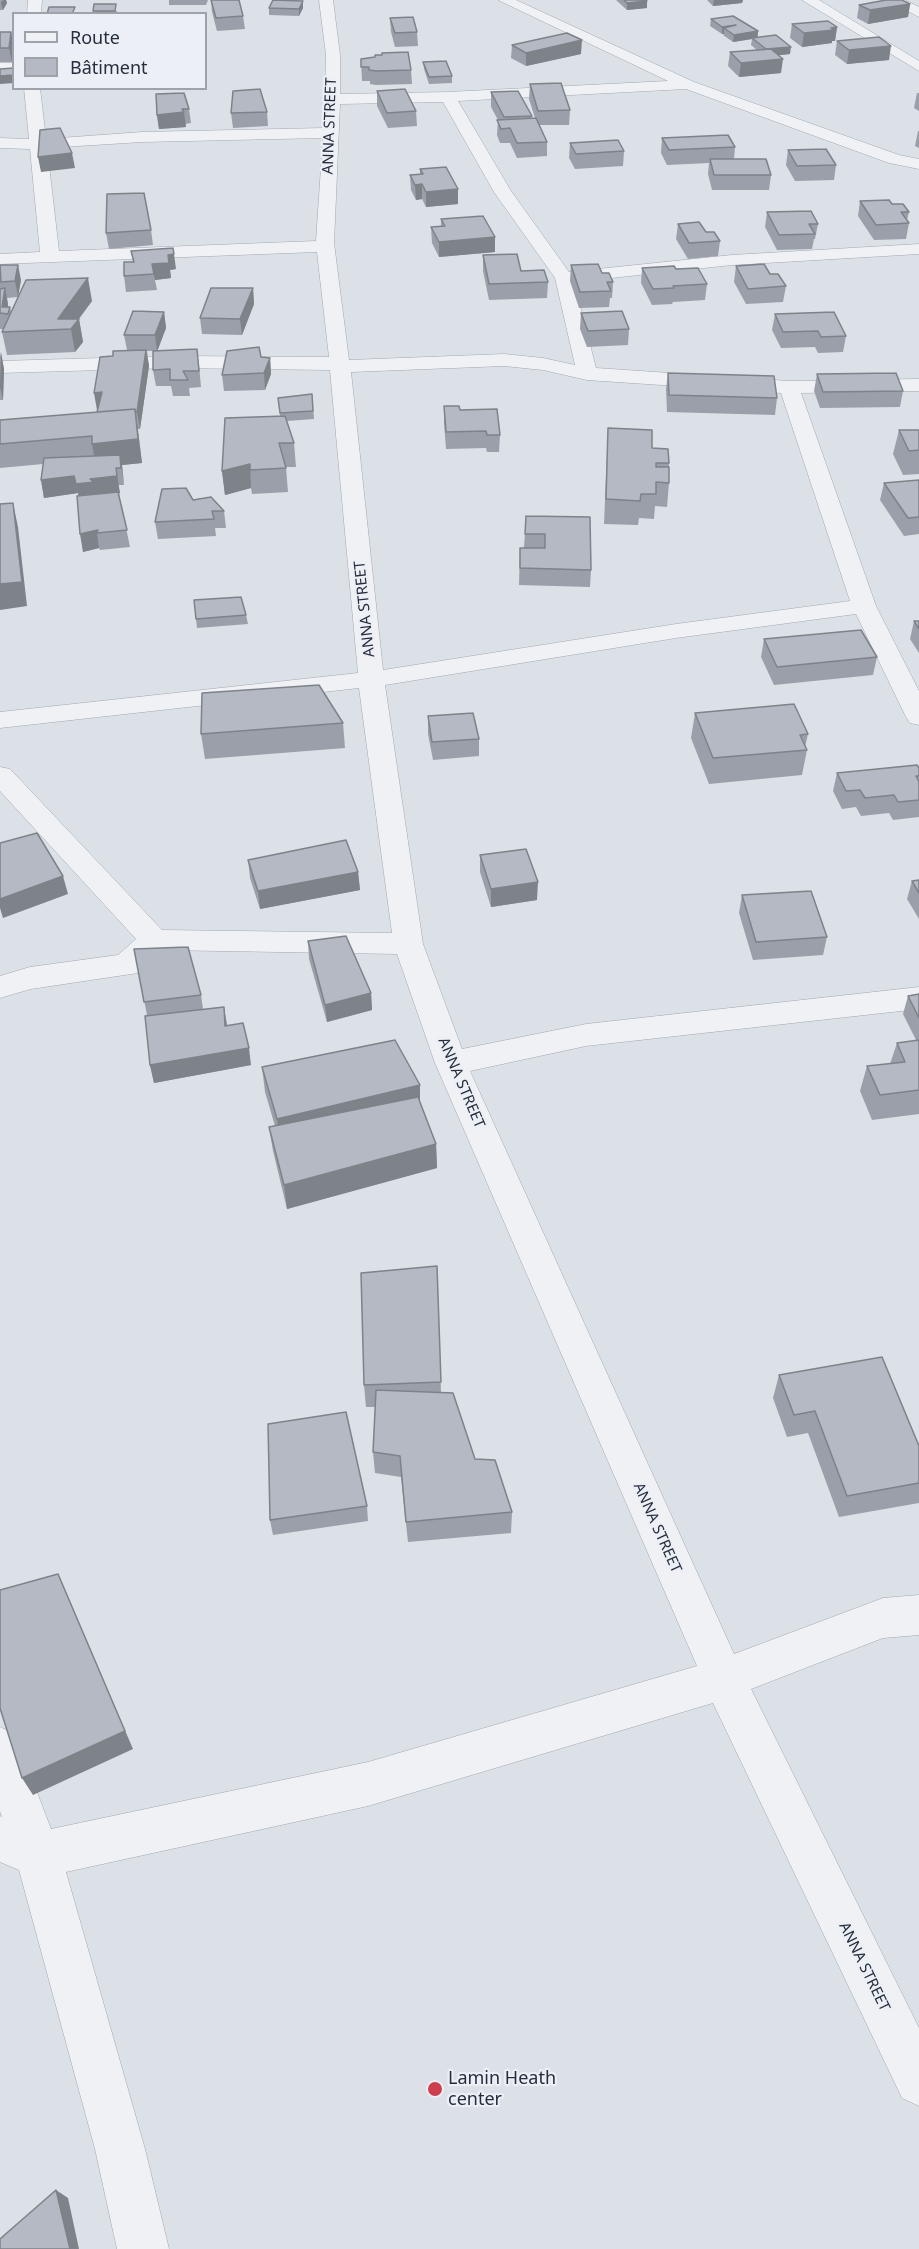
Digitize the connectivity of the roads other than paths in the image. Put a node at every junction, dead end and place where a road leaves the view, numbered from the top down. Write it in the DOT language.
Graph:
graph roads {
  1 [pos="326,0"];
  2 [pos="809,0"];
  3 [pos="894,0"];
  4 [pos="546,1"];
  5 [pos="510,2"];
  6 [pos="919,13"];
  7 [pos="918,66"];
  8 [pos="690,85"];
  9 [pos="32,90"];
  10 [pos="448,97"];
  11 [pos="332,99"];
  12 [pos="331,133"];
  13 [pos="0,143"];
  14 [pos="38,144"];
  15 [pos="919,164"];
  16 [pos="326,246"];
  17 [pos="919,249"];
  18 [pos="50,256"];
  19 [pos="0,259"];
  20 [pos="564,278"];
  21 [pos="340,366"];
  22 [pos="0,368"];
  23 [pos="587,374"];
  24 [pos="919,385"];
  25 [pos="789,387"];
  26 [pos="864,606"];
  27 [pos="372,679"];
  28 [pos="915,703"];
  29 [pos="0,720"];
  30 [pos="0,776"];
  31 [pos="154,940"];
  32 [pos="408,944"];
  33 [pos="0,987"];
  34 [pos="919,998"];
  35 [pos="451,1063"];
  36 [pos="919,1615"];
  37 [pos="724,1679"];
  38 [pos="0,1749"];
  39 [pos="19,1847"];
  40 [pos="919,2081"];
  41 [pos="143,2249"];
  1 -- 11 [label="street, ANNA STREET"];
  2 -- 7 [label="street"];
  3 -- 6 [label="street"];
  4 -- 5 [label="street"];
  5 -- 8 [label="street"];
  8 -- 10 [label="street"];
  8 -- 15 [label="street"];
  9 -- 14 [label="street"];
  10 -- 11 [label="street"];
  10 -- 20 [label="street"];
  11 -- 12 [label="street, ANNA STREET"];
  12 -- 14 [label="street"];
  12 -- 16 [label="street, ANNA STREET"];
  13 -- 14 [label="street"];
  14 -- 18 [label="street"];
  16 -- 18 [label="street"];
  16 -- 21 [label="street, ANNA STREET"];
  17 -- 20 [label="street"];
  18 -- 19 [label="street"];
  20 -- 23 [label="street"];
  21 -- 22 [label="street"];
  21 -- 23 [label="street"];
  21 -- 27 [label="street, ANNA STREET"];
  23 -- 25 [label="street"];
  24 -- 25 [label="street"];
  25 -- 26 [label="street"];
  26 -- 27 [label="street"];
  26 -- 28 [label="street"];
  27 -- 29 [label="street"];
  27 -- 32 [label="street, ANNA STREET"];
  30 -- 31 [label="street"];
  31 -- 32 [label="street"];
  31 -- 33 [label="street"];
  32 -- 35 [label="street, ANNA STREET"];
  34 -- 35 [label="street"];
  35 -- 37 [label="street, ANNA STREET"];
  36 -- 37 [label="street"];
  37 -- 39 [label="street"];
  37 -- 40 [label="street, ANNA STREET"];
  38 -- 39 [label="street"];
  39 -- 41 [label="street"];
}
